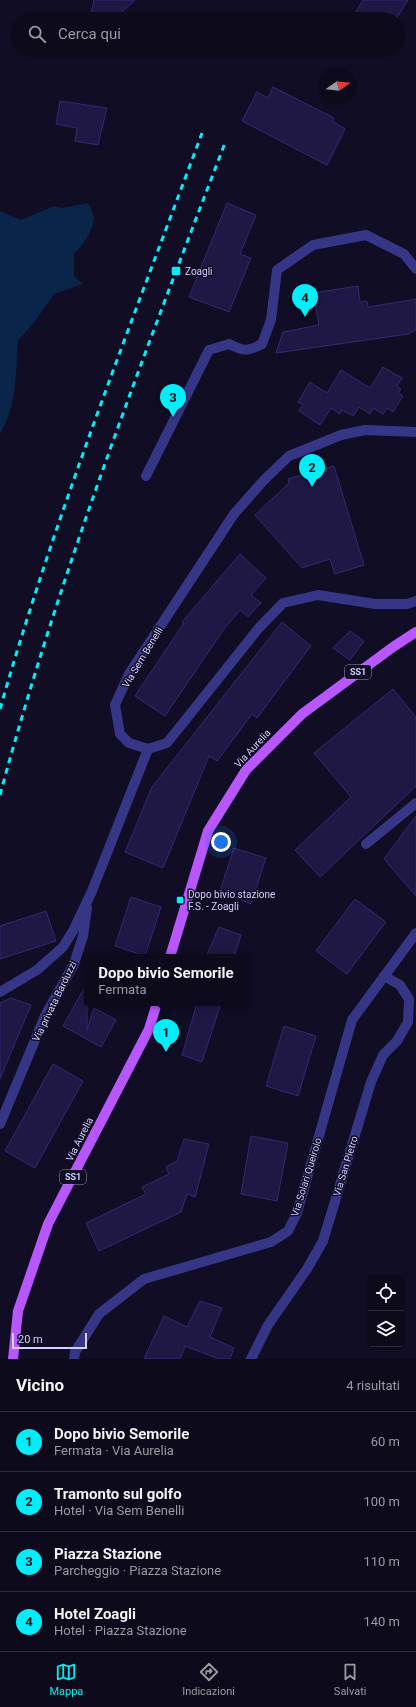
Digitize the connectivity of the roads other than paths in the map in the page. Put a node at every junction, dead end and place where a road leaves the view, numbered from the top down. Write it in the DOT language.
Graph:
graph roads {
  1 [pos="416,269"];
  2 [pos="416,432"];
  3 [pos="146,476"];
  4 [pos="416,601"];
  5 [pos="416,632"];
  6 [pos="148,749"];
  7 [pos="416,803"];
  8 [pos="366,844"];
  9 [pos="89,898"];
  10 [pos="416,934"];
  11 [pos="171,954"];
  12 [pos="384,976"];
  13 [pos="0,992"];
  14 [pos="156,1006"];
  15 [pos="0,1124"];
  16 [pos="13,1359"];
  17 [pos="74,1359"];
  18 [pos="251,1359"];
  1 -- 3 [label="street"];
  2 -- 6 [label="street, Via Sem Benelli"];
  4 -- 6 [label="street"];
  5 -- 11 [label="main road, Via Aurelia / SS1"];
  6 -- 9 [label="street, Via privata Barduzzi"];
  7 -- 8 [label="street"];
  9 -- 13 [label="street, Via privata Barduzzi"];
  9 -- 15 [label="street, Via privata Barduzzi"];
  10 -- 12 [label="street, Via Solari Queirolo"];
  12 -- 17 [label="street, Via Solari Queirolo"];
  12 -- 18 [label="street, Via San Pietro"];
  14 -- 16 [label="main road, Via Aurelia / SS1"];
}
